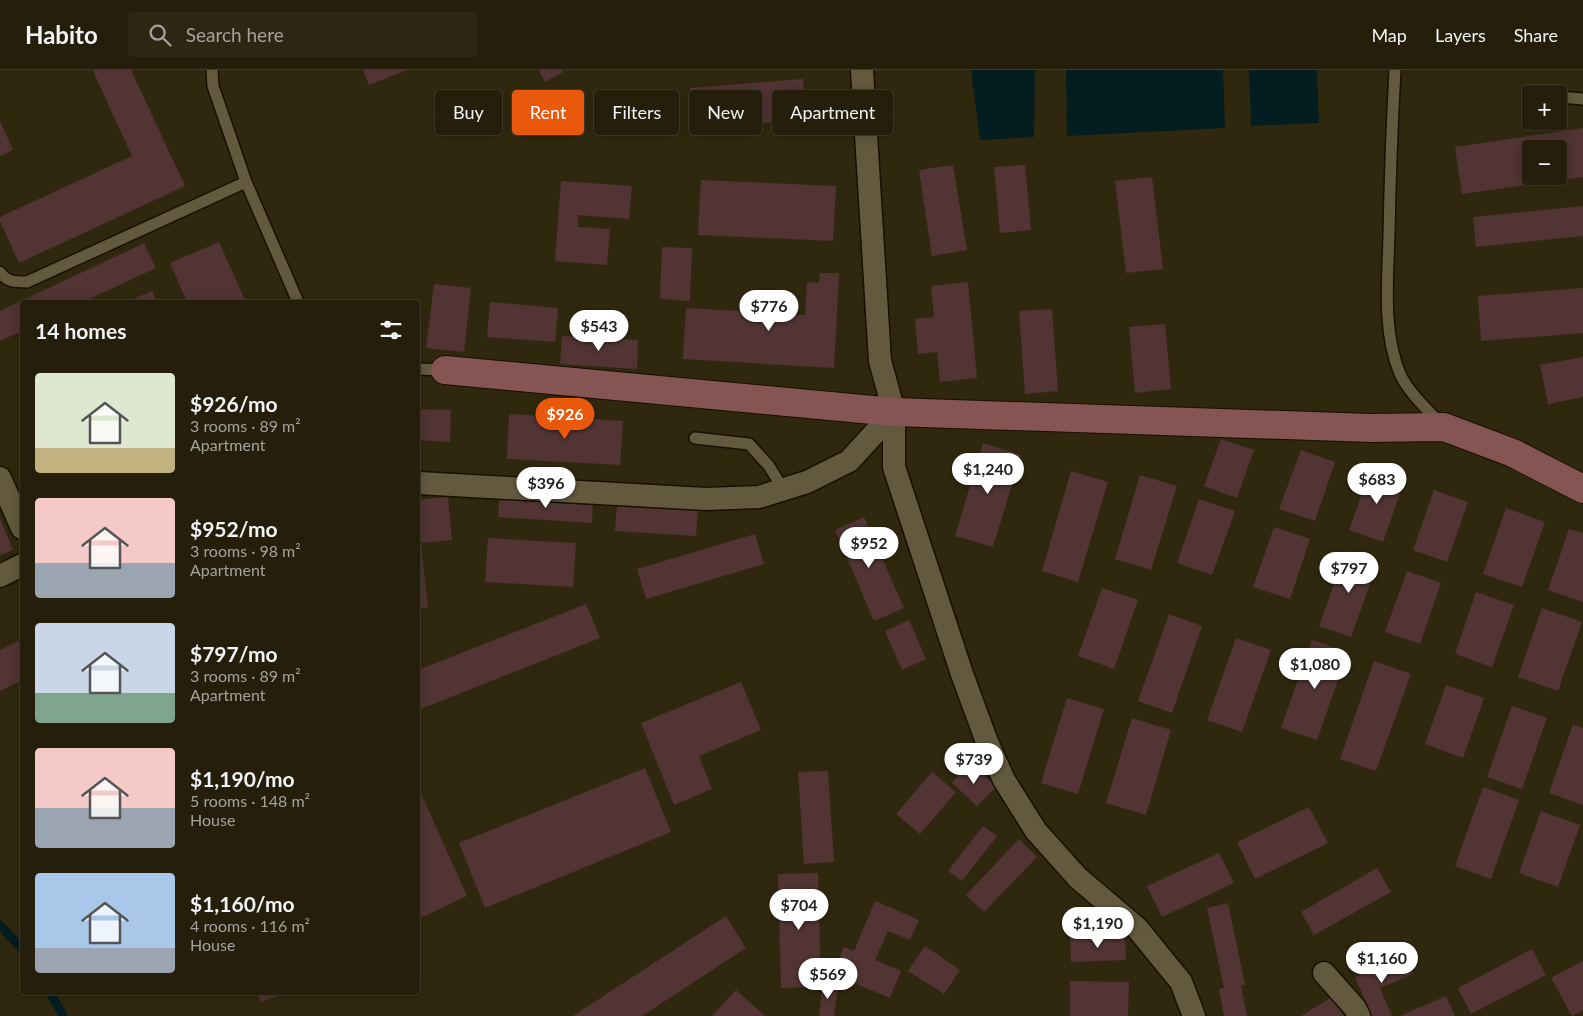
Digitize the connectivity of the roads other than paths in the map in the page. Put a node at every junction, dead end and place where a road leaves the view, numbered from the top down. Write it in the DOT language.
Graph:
graph roads {
  1 [pos="212,70"];
  2 [pos="862,70"];
  3 [pos="1395,70"];
  4 [pos="1567,98"];
  5 [pos="1583,99"];
  6 [pos="246,182"];
  7 [pos="0,272"];
  8 [pos="297,300"];
  9 [pos="420,369"];
  10 [pos="445,370"];
  11 [pos="894,412"];
  12 [pos="1444,427"];
  13 [pos="695,438"];
  14 [pos="0,478"];
  15 [pos="420,483"];
  16 [pos="783,489"];
  17 [pos="1583,489"];
  18 [pos="20,523"];
  19 [pos="20,566"];
  20 [pos="0,576"];
  21 [pos="1324,973"];
  22 [pos="1194,1016"];
  23 [pos="1359,1016"];
  1 -- 6 [label="lane"];
  2 -- 11 [label="street"];
  3 -- 12 [label="lane"];
  4 -- 5 [label="lane"];
  6 -- 7 [label="lane"];
  6 -- 8 [label="lane"];
  9 -- 10 [label="lane"];
  10 -- 11 [label="street"];
  11 -- 12 [label="street"];
  11 -- 16 [label="street"];
  11 -- 22 [label="street"];
  12 -- 17 [label="street"];
  13 -- 16 [label="lane"];
  14 -- 18 [label="street"];
  15 -- 16 [label="street"];
  19 -- 20 [label="street"];
  21 -- 23 [label="street"];
}
